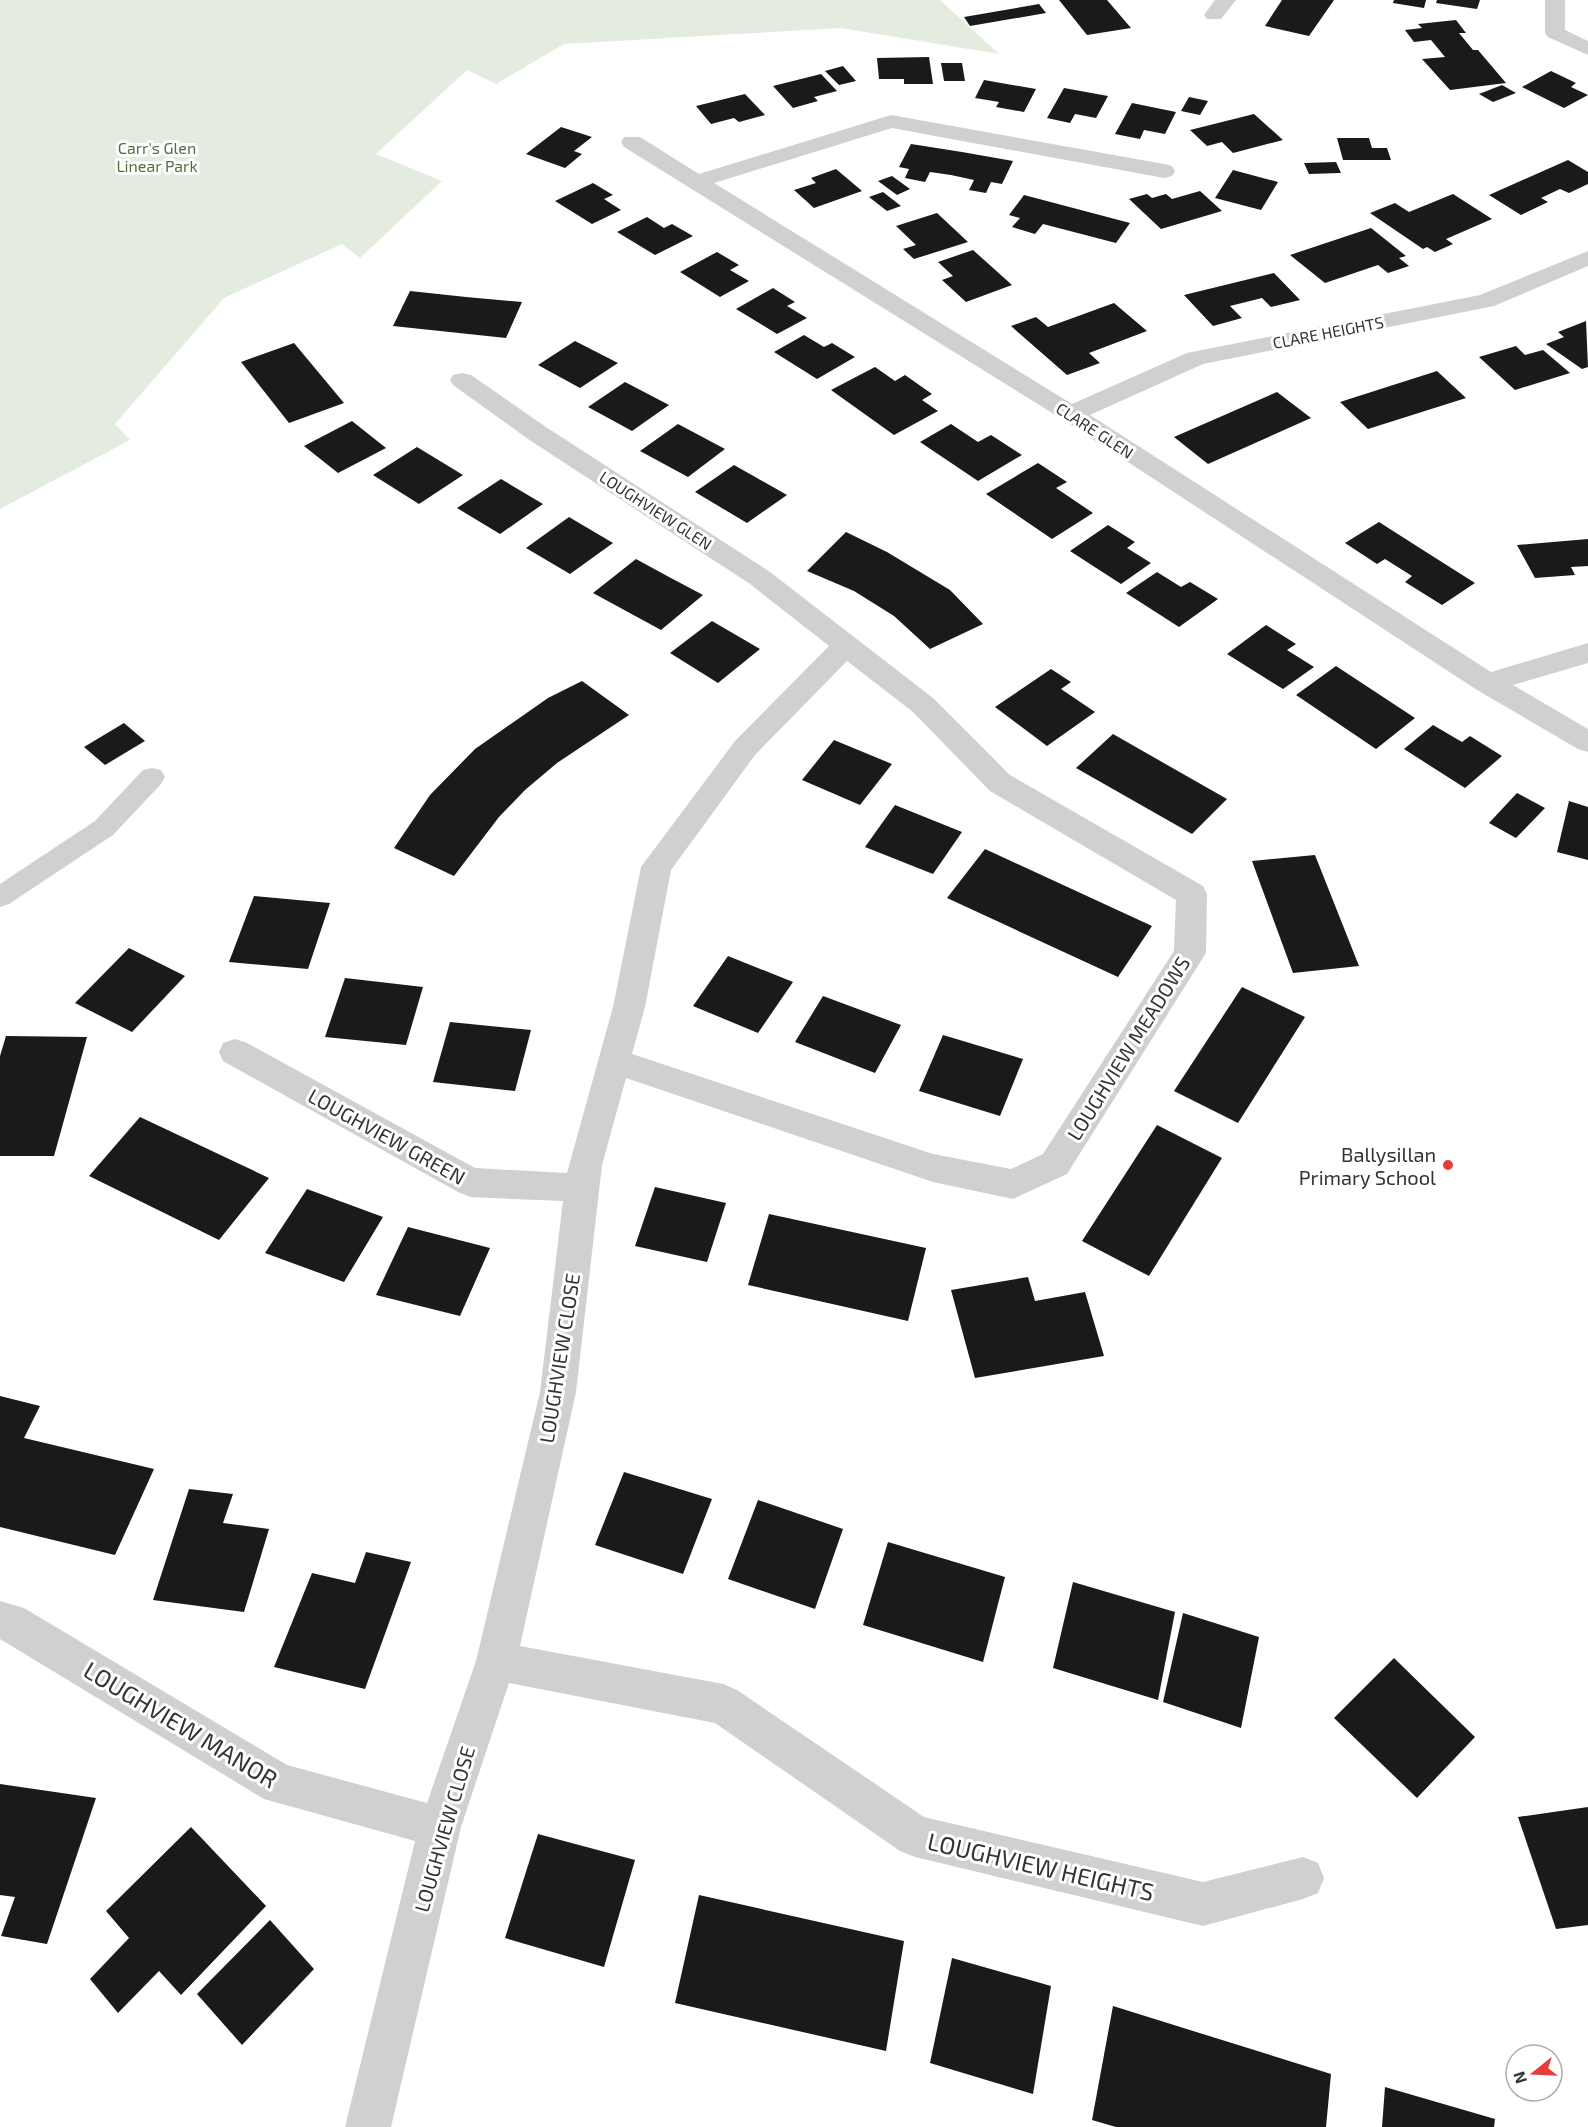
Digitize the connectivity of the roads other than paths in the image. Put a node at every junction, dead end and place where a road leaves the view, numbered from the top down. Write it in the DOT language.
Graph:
graph roads {
  1 [pos="1555,0"];
  2 [pos="1588,50"];
  3 [pos="632,142"];
  4 [pos="1164,171"];
  5 [pos="699,181"];
  6 [pos="1588,258"];
  7 [pos="462,380"];
  8 [pos="1071,414"];
  9 [pos="846,645"];
  10 [pos="1588,653"];
  11 [pos="1487,683"];
  12 [pos="1588,741"];
  13 [pos="152,777"];
  14 [pos="0,897"];
  15 [pos="235,1052"];
  16 [pos="614,1061"];
  17 [pos="584,1188"];
  18 [pos="0,1620"];
  19 [pos="496,1661"];
  20 [pos="440,1827"];
  21 [pos="1303,1878"];
  22 [pos="368,2127"];
  1 -- 2 [label="street"];
  3 -- 5 [label="street, CLARE GLEN"];
  4 -- 5 [label="street"];
  5 -- 8 [label="street, CLARE GLEN"];
  6 -- 8 [label="street, CLARE HEIGHTS"];
  7 -- 9 [label="street, LOUGHVIEW GLEN"];
  8 -- 11 [label="street, CLARE GLEN"];
  9 -- 16 [label="street, LOUGHVIEW CLOSE"];
  9 -- 16 [label="street, LOUGHVIEW MEADOWS"];
  10 -- 11 [label="street"];
  11 -- 12 [label="street, CLARE GLEN"];
  13 -- 14 [label="lane"];
  15 -- 17 [label="street, LOUGHVIEW GREEN"];
  16 -- 17 [label="street, LOUGHVIEW CLOSE"];
  17 -- 19 [label="street, LOUGHVIEW CLOSE"];
  18 -- 20 [label="street, LOUGHVIEW MANOR"];
  19 -- 20 [label="street, LOUGHVIEW CLOSE"];
  19 -- 21 [label="street, LOUGHVIEW HEIGHTS"];
  20 -- 22 [label="street, LOUGHVIEW CLOSE"];
}
